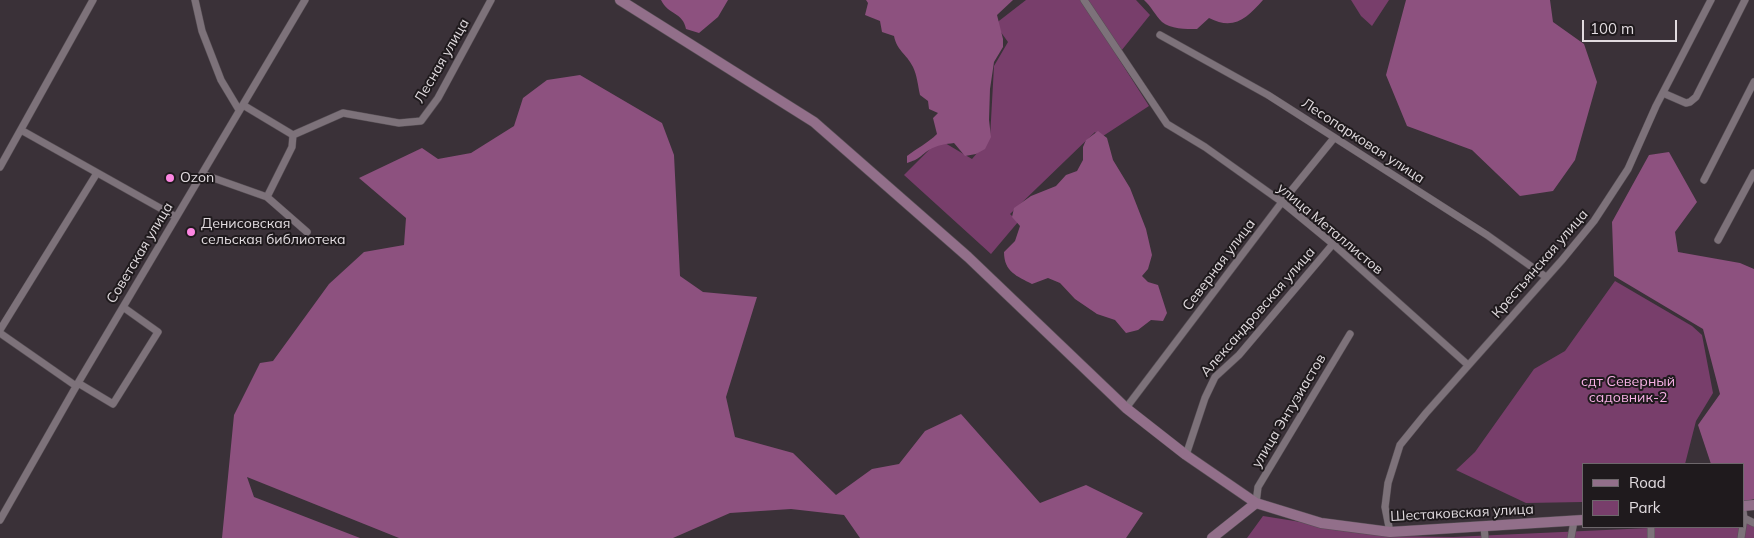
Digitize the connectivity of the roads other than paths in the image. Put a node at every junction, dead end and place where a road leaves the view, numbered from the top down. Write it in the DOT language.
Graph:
graph roads {
  1 [pos="93,0"];
  2 [pos="195,0"];
  3 [pos="304,0"];
  4 [pos="491,0"];
  5 [pos="620,0"];
  6 [pos="1084,0"];
  7 [pos="1711,0"];
  8 [pos="1745,0"];
  9 [pos="1160,35"];
  10 [pos="1754,82"];
  11 [pos="1663,93"];
  12 [pos="241,108"];
  13 [pos="22,130"];
  14 [pos="293,135"];
  15 [pos="1334,138"];
  16 [pos="0,167"];
  17 [pos="97,172"];
  18 [pos="1754,173"];
  19 [pos="202,174"];
  20 [pos="1704,180"];
  21 [pos="267,197"];
  22 [pos="1282,202"];
  23 [pos="176,217"];
  24 [pos="307,232"];
  25 [pos="1718,240"];
  26 [pos="1333,244"];
  27 [pos="1546,277"];
  28 [pos="122,307"];
  29 [pos="0,331"];
  30 [pos="1350,334"];
  31 [pos="1468,365"];
  32 [pos="77,384"];
  33 [pos="1126,408"];
  34 [pos="1186,455"];
  35 [pos="1256,503"];
  36 [pos="1744,514"];
  37 [pos="0,520"];
  38 [pos="1578,520"];
  39 [pos="1754,523"];
  40 [pos="1484,526"];
  41 [pos="1390,532"];
  42 [pos="1450,533"];
  43 [pos="1212,538"];
  44 [pos="1485,538"];
  45 [pos="1571,538"];
  1 -- 13 [label="street"];
  2 -- 12 [label="street"];
  3 -- 12 [label="street, Советская улица"];
  4 -- 14 [label="street, Лесная улица"];
  5 -- 33 [label="main road, Шестаковская улица"];
  6 -- 22 [label="street, улица Металлистов"];
  7 -- 11 [label="street, Крестьянская улица"];
  8 -- 11 [label="street"];
  9 -- 15 [label="street, Лесопарковая улица"];
  10 -- 20 [label="street"];
  11 -- 27 [label="street, Крестьянская улица"];
  12 -- 14 [label="street"];
  12 -- 19 [label="street, Советская улица"];
  13 -- 16 [label="street"];
  13 -- 17 [label="street"];
  14 -- 21 [label="street"];
  15 -- 22 [label="street, Северная улица"];
  15 -- 27 [label="street, Лесопарковая улица"];
  17 -- 23 [label="street"];
  17 -- 29 [label="street"];
  18 -- 25 [label="street"];
  19 -- 21 [label="street"];
  19 -- 23 [label="street, Советская улица"];
  21 -- 24 [label="street"];
  22 -- 26 [label="street, улица Металлистов"];
  22 -- 33 [label="street, Северная улица"];
  23 -- 28 [label="street, Советская улица"];
  26 -- 31 [label="street, улица Металлистов"];
  26 -- 34 [label="street, Александровская улица"];
  27 -- 31 [label="street, Крестьянская улица"];
  28 -- 32 [label="street, Советская улица"];
  28 -- 32 [label="street"];
  29 -- 32 [label="street"];
  30 -- 35 [label="street, улица Энтузиастов"];
  31 -- 41 [label="street, Крестьянская улица"];
  32 -- 37 [label="street, Советская улица"];
  33 -- 34 [label="main road, Шестаковская улица"];
  34 -- 35 [label="main road, Шестаковская улица"];
  35 -- 41 [label="main road, Шестаковская улица"];
  35 -- 43 [label="main road"];
  36 -- 39 [label="street"];
  38 -- 40 [label="main road, Шестаковская улица"];
  38 -- 45 [label="street"];
  40 -- 42 [label="main road, Шестаковская улица"];
  40 -- 44 [label="street"];
  41 -- 42 [label="main road, Шестаковская улица"];
}
